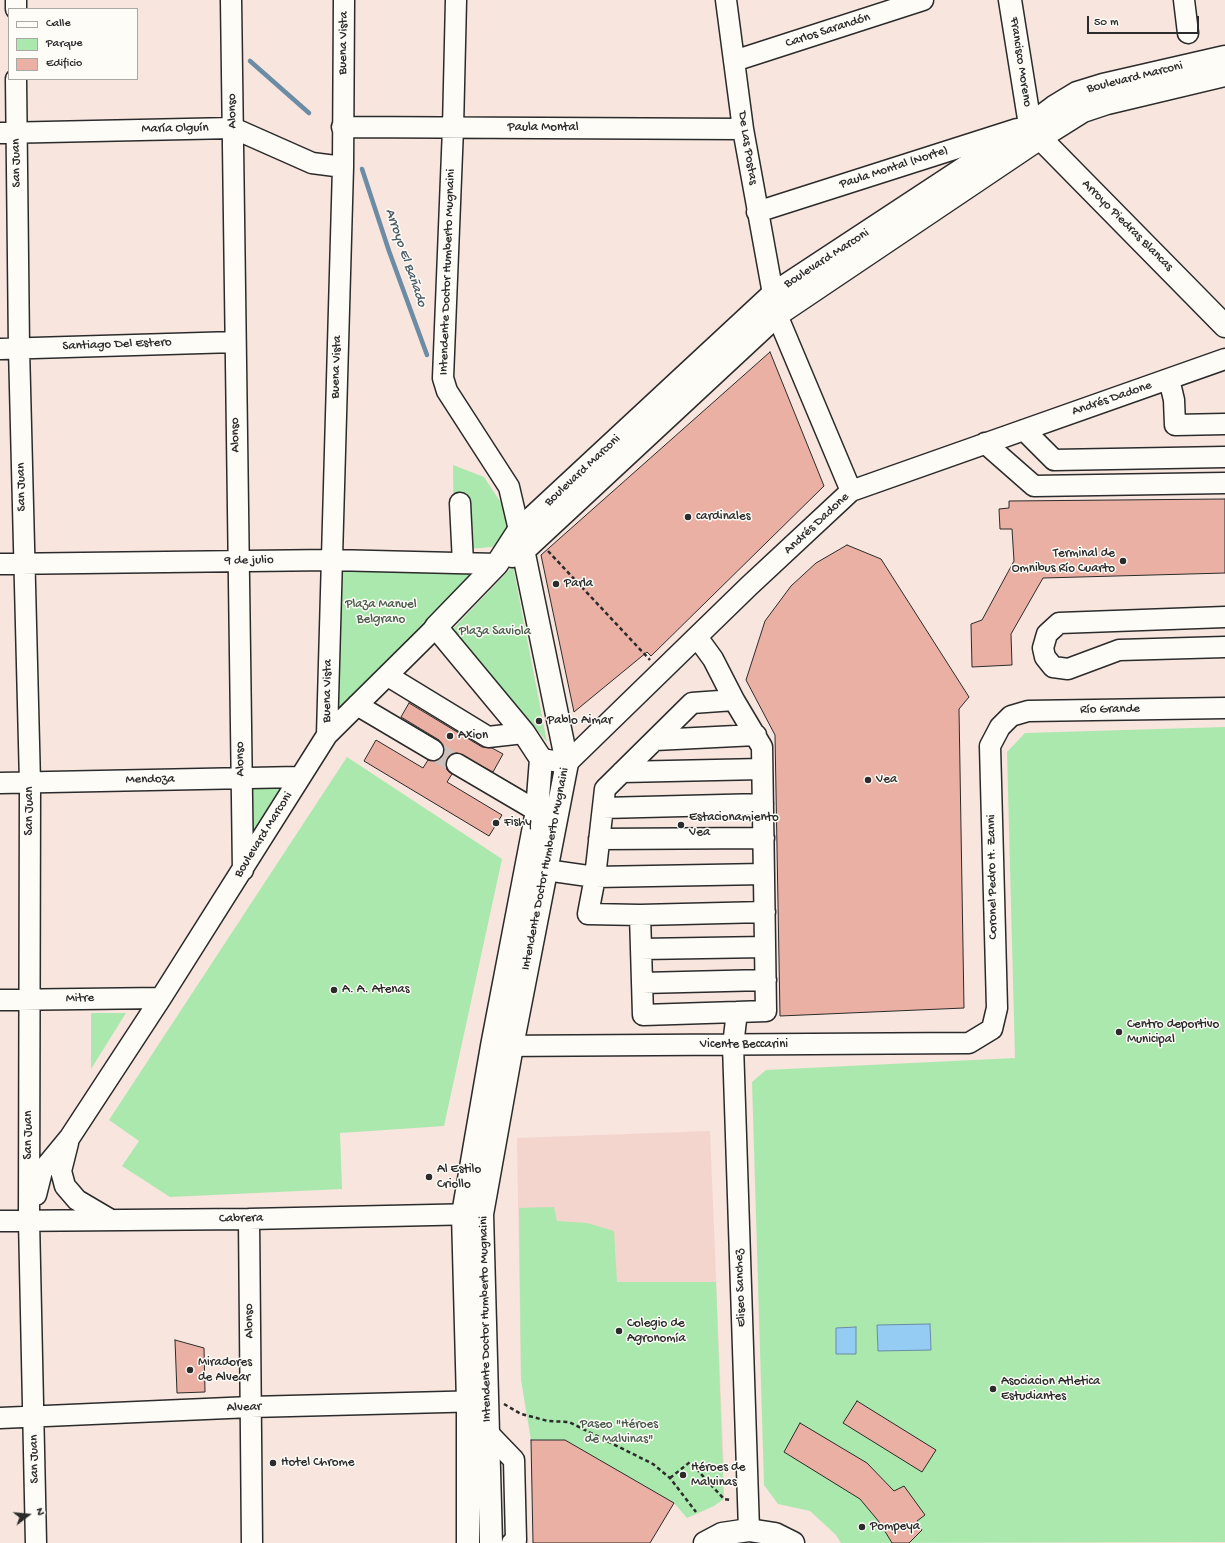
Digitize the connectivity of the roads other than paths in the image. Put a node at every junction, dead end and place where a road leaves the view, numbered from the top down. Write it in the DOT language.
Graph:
graph roads {
  1 [pos="231,0"];
  2 [pos="344,0"];
  3 [pos="456,0"];
  4 [pos="726,0"];
  5 [pos="923,0"];
  6 [pos="1010,0"];
  7 [pos="1184,0"];
  8 [pos="1188,32"];
  9 [pos="1225,56"];
  10 [pos="734,62"];
  11 [pos="1225,76"];
  12 [pos="16,80"];
  13 [pos="342,127"];
  14 [pos="233,128"];
  15 [pos="453,128"];
  16 [pos="743,129"];
  17 [pos="1035,131"];
  18 [pos="8,133"];
  19 [pos="343,167"];
  20 [pos="757,212"];
  21 [pos="775,305"];
  22 [pos="1225,326"];
  23 [pos="235,342"];
  24 [pos="10,349"];
  25 [pos="1225,359"];
  26 [pos="1169,379"];
  27 [pos="1225,424"];
  28 [pos="1024,430"];
  29 [pos="985,444"];
  30 [pos="1225,457"];
  31 [pos="1225,483"];
  32 [pos="851,491"];
  33 [pos="460,503"];
  34 [pos="526,540"];
  35 [pos="331,560"];
  36 [pos="238,561"];
  37 [pos="463,563"];
  38 [pos="0,564"];
  39 [pos="23,564"];
  40 [pos="497,564"];
  41 [pos="1225,617"];
  42 [pos="436,627"];
  43 [pos="697,637"];
  44 [pos="1225,647"];
  45 [pos="388,676"];
  46 [pos="734,700"];
  47 [pos="357,706"];
  48 [pos="1225,708"];
  49 [pos="1000,727"];
  50 [pos="524,733"];
  51 [pos="327,735"];
  52 [pos="756,735"];
  53 [pos="655,740"];
  54 [pos="433,750"];
  55 [pos="541,759"];
  56 [pos="567,763"];
  57 [pos="457,764"];
  58 [pos="762,769"];
  59 [pos="622,772"];
  60 [pos="241,778"];
  61 [pos="299,778"];
  62 [pos="0,783"];
  63 [pos="30,783"];
  64 [pos="763,804"];
  65 [pos="603,808"];
  66 [pos="537,811"];
  67 [pos="764,838"];
  68 [pos="599,839"];
  69 [pos="243,870"];
  70 [pos="546,870"];
  71 [pos="764,874"];
  72 [pos="595,877"];
  73 [pos="765,912"];
  74 [pos="640,915"];
  75 [pos="765,946"];
  76 [pos="641,949"];
  77 [pos="766,980"];
  78 [pos="642,983"];
  79 [pos="161,998"];
  80 [pos="0,1000"];
  81 [pos="30,1000"];
  82 [pos="737,1012"];
  83 [pos="992,1029"];
  84 [pos="502,1046"];
  85 [pos="733,1046"];
  86 [pos="70,1137"];
  87 [pos="473,1214"];
  88 [pos="249,1219"];
  89 [pos="29,1220"];
  90 [pos="111,1220"];
  91 [pos="0,1221"];
  92 [pos="478,1401"];
  93 [pos="251,1408"];
  94 [pos="34,1417"];
  95 [pos="0,1418"];
  96 [pos="489,1434"];
  97 [pos="749,1530"];
  98 [pos="36,1543"];
  99 [pos="252,1543"];
  100 [pos="468,1543"];
  101 [pos="491,1543"];
  102 [pos="512,1543"];
  103 [pos="705,1543"];
  104 [pos="792,1543"];
  1 -- 14 [label="street, Alonso"];
  2 -- 13 [label="street, Buena Vista"];
  3 -- 15 [label="street, Intendente Doctor Humberto Mugnaini"];
  4 -- 10 [label="street, De Las Postas"];
  5 -- 10 [label="street, Carlos Sarandón"];
  6 -- 17 [label="main road, Francisco Moreno"];
  7 -- 8 [label="street"];
  9 -- 17 [label="main road, Boulevard Marconi"];
  10 -- 16 [label="street, De Las Postas"];
  11 -- 17 [label="main road, Boulevard Marconi"];
  12 -- 18 [label="street, San Juan"];
  13 -- 15 [label="street, Paula Montal"];
  13 -- 19 [label="street, Buena Vista"];
  14 -- 18 [label="street, María Olguín"];
  14 -- 19 [label="street, María Olguín"];
  14 -- 23 [label="street, Alonso"];
  15 -- 16 [label="street, Paula Montal"];
  15 -- 34 [label="street, Intendente Doctor Humberto Mugnaini"];
  16 -- 20 [label="street, De Las Postas"];
  17 -- 20 [label="street, Paula Montal (Norte)"];
  17 -- 21 [label="main road, Boulevard Marconi"];
  17 -- 22 [label="main road, Arroyo Piedras Blancas"];
  18 -- 24 [label="street, San Juan"];
  19 -- 35 [label="street, Buena Vista"];
  20 -- 21 [label="street, De Las Postas"];
  21 -- 32 [label="street, De Las Postas"];
  21 -- 34 [label="main road, Boulevard Marconi"];
  23 -- 24 [label="street, Santiago Del Estero"];
  23 -- 36 [label="street, Alonso"];
  24 -- 39 [label="street, San Juan"];
  25 -- 26 [label="street, Andrés Dadone"];
  26 -- 27 [label="street"];
  26 -- 28 [label="street, Andrés Dadone"];
  28 -- 29 [label="street, Andrés Dadone"];
  28 -- 30 [label="street"];
  29 -- 31 [label="street"];
  29 -- 32 [label="street, Andrés Dadone"];
  32 -- 43 [label="street, Andrés Dadone"];
  33 -- 37 [label="street"];
  34 -- 40 [label="main road, Boulevard Marconi"];
  34 -- 56 [label="main road, Intendente Doctor Humberto Mugnaini"];
  35 -- 36 [label="street, 9 de julio"];
  35 -- 37 [label="street, 9 de julio"];
  35 -- 51 [label="street, Buena Vista"];
  36 -- 39 [label="street, 9 de julio"];
  36 -- 60 [label="street, Alonso"];
  37 -- 40 [label="street, 9 de julio"];
  38 -- 39 [label="street, 9 de julio"];
  39 -- 63 [label="street, San Juan"];
  40 -- 42 [label="main road, Boulevard Marconi"];
  41 -- 44 [label="street"];
  42 -- 45 [label="street, Boulevard Marconi"];
  42 -- 50 [label="main road, Intendente Doctor Humberto Mugnaini"];
  43 -- 46 [label="street"];
  43 -- 56 [label="street, Andrés Dadone"];
  45 -- 47 [label="street, Boulevard Marconi"];
  45 -- 50 [label="street"];
  46 -- 52 [label="street"];
  46 -- 53 [label="street"];
  47 -- 51 [label="street, Boulevard Marconi"];
  47 -- 54 [label="street"];
  48 -- 49 [label="street, Río Grande"];
  49 -- 83 [label="street, Coronel Pedro H. Zanni"];
  50 -- 55 [label="main road, Intendente Doctor Humberto Mugnaini"];
  51 -- 61 [label="street, Boulevard Marconi"];
  52 -- 53 [label="street"];
  52 -- 58 [label="street"];
  53 -- 59 [label="street"];
  55 -- 56 [label="street"];
  55 -- 66 [label="main road, Intendente Doctor Humberto Mugnaini"];
  56 -- 70 [label="main road, Intendente Doctor Humberto Mugnaini"];
  57 -- 66 [label="street"];
  58 -- 59 [label="street"];
  58 -- 64 [label="street"];
  59 -- 65 [label="street"];
  60 -- 61 [label="street, Mendoza"];
  60 -- 63 [label="street, Mendoza"];
  60 -- 69 [label="street, Alonso"];
  61 -- 69 [label="street, Boulevard Marconi"];
  62 -- 63 [label="street, Mendoza"];
  63 -- 81 [label="street, San Juan"];
  64 -- 65 [label="street"];
  64 -- 67 [label="street"];
  65 -- 68 [label="street"];
  66 -- 84 [label="main road, Intendente Doctor Humberto Mugnaini"];
  67 -- 68 [label="street"];
  67 -- 71 [label="street"];
  68 -- 72 [label="street"];
  69 -- 79 [label="street, Boulevard Marconi"];
  70 -- 72 [label="street"];
  70 -- 84 [label="main road, Intendente Doctor Humberto Mugnaini"];
  71 -- 72 [label="street"];
  71 -- 73 [label="street"];
  72 -- 74 [label="street"];
  73 -- 74 [label="street"];
  73 -- 75 [label="street"];
  74 -- 76 [label="street"];
  75 -- 76 [label="street"];
  75 -- 77 [label="street"];
  76 -- 78 [label="street"];
  77 -- 78 [label="street"];
  77 -- 82 [label="street"];
  78 -- 82 [label="street"];
  79 -- 81 [label="street, Mitre"];
  79 -- 86 [label="street, Boulevard Marconi"];
  80 -- 81 [label="street, Mitre"];
  81 -- 89 [label="street, San Juan"];
  82 -- 85 [label="street, Eliseo Sanchez"];
  83 -- 85 [label="street, Vicente Beccarini"];
  84 -- 85 [label="street, Vicente Beccarini"];
  84 -- 87 [label="main road, Intendente Doctor Humberto Mugnaini"];
  85 -- 97 [label="street, Eliseo Sanchez"];
  86 -- 89 [label="street, Boulevard Marconi"];
  86 -- 90 [label="street, Boulevard Marconi"];
  87 -- 88 [label="street, Cabrera"];
  87 -- 92 [label="main road, Intendente Doctor Humberto Mugnaini"];
  88 -- 90 [label="street, Cabrera"];
  88 -- 93 [label="street, Alonso"];
  89 -- 90 [label="street, Cabrera"];
  89 -- 91 [label="street, Cabrera"];
  89 -- 94 [label="street, San Juan"];
  92 -- 93 [label="street, Alvear"];
  92 -- 96 [label="main road, Intendente Doctor Humberto Mugnaini"];
  92 -- 100 [label="main road, Intendente Doctor Humberto Mugnaini"];
  93 -- 94 [label="street, Alvear"];
  93 -- 99 [label="street, Alonso"];
  94 -- 95 [label="street, Alvear"];
  94 -- 98 [label="street, San Juan"];
  96 -- 101 [label="main road, Intendente Doctor Humberto Mugnaini"];
  96 -- 102 [label="street"];
  97 -- 103 [label="main road"];
  97 -- 104 [label="main road"];
}
